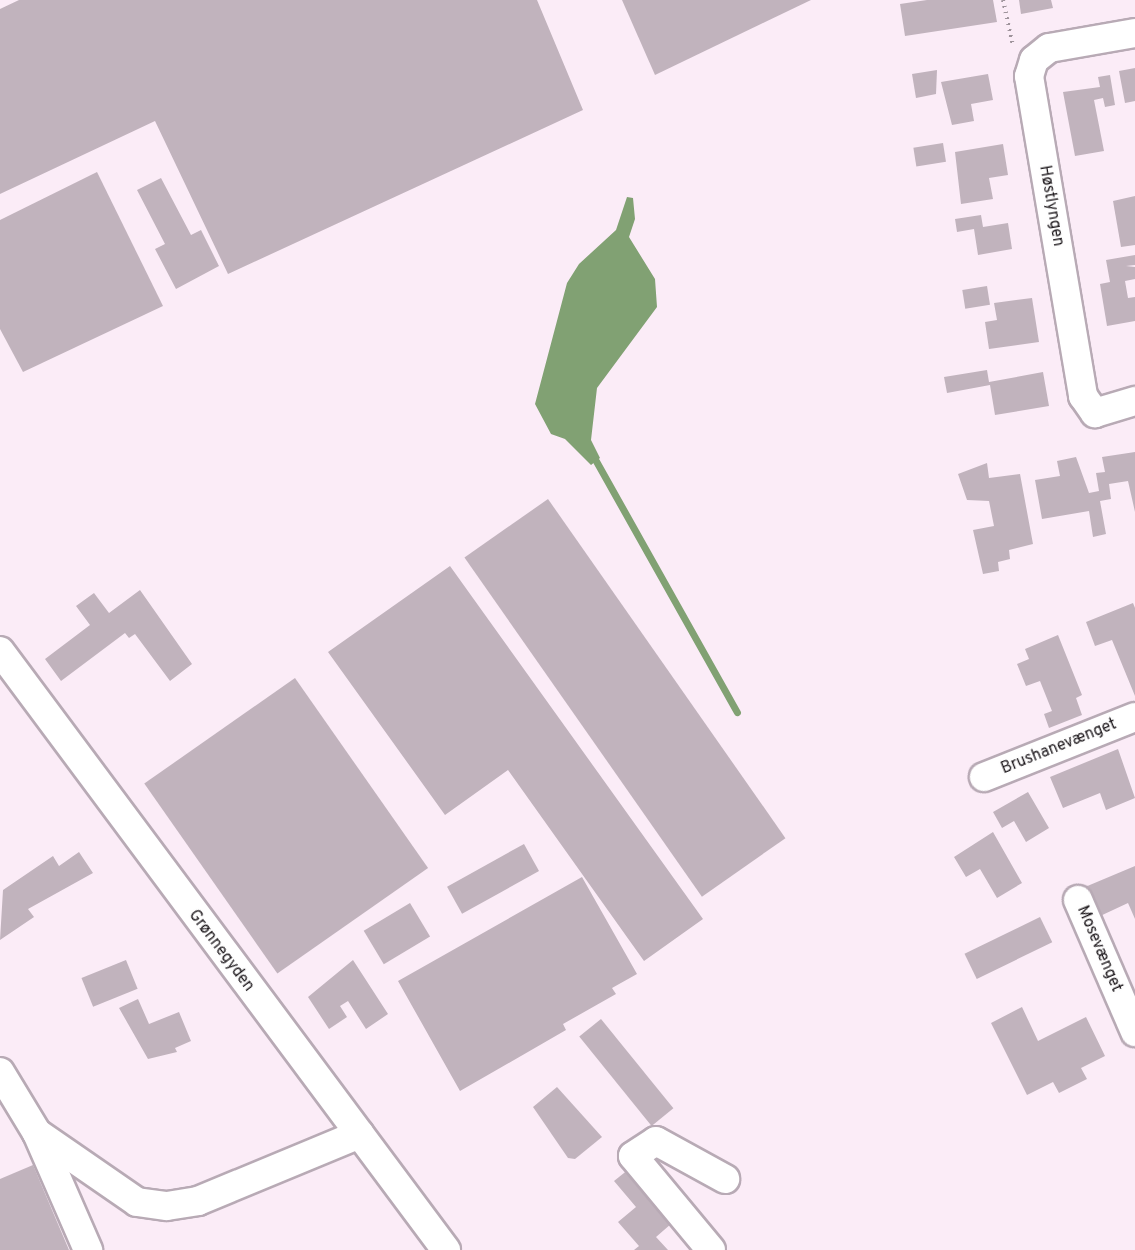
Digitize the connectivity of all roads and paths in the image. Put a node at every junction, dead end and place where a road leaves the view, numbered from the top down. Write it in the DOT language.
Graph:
graph roads {
  1 [pos="1003,0"];
  2 [pos="1135,33"];
  3 [pos="1029,76"];
  4 [pos="1135,401"];
  5 [pos="0,651"];
  6 [pos="1135,717"];
  7 [pos="984,777"];
  8 [pos="1078,900"];
  9 [pos="1135,1032"];
  10 [pos="0,1072"];
  11 [pos="37,1133"];
  12 [pos="360,1134"];
  13 [pos="725,1179"];
  14 [pos="88,1250"];
  15 [pos="446,1250"];
  16 [pos="711,1250"];
  1 -- 3 [label="path"];
  2 -- 3 [label="street"];
  3 -- 4 [label="street, Høstlyngen"];
  5 -- 12 [label="street, Grønnegyden"];
  6 -- 7 [label="street, Brushanevænget"];
  8 -- 9 [label="street, Mosevænget"];
  10 -- 11 [label="street"];
  11 -- 12 [label="street"];
  11 -- 14 [label="street"];
  12 -- 15 [label="street, Grønnegyden"];
  13 -- 16 [label="street"];
}
